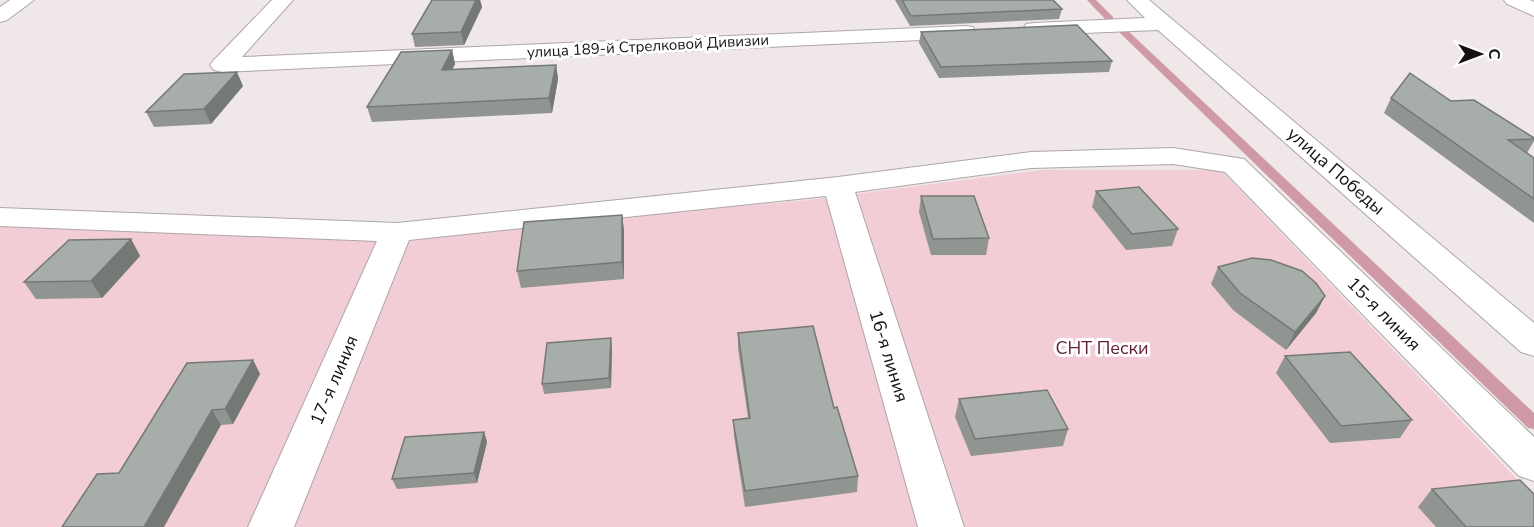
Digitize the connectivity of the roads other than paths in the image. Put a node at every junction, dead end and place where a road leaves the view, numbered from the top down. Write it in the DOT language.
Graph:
graph roads {
  1 [pos="24,0"];
  2 [pos="283,0"];
  3 [pos="1137,0"];
  4 [pos="1514,0"];
  5 [pos="1534,10"];
  6 [pos="0,16"];
  7 [pos="1164,23"];
  8 [pos="1009,30"];
  9 [pos="985,31"];
  10 [pos="838,186"];
  11 [pos="0,217"];
  12 [pos="397,232"];
  13 [pos="1534,343"];
  14 [pos="1534,464"];
  15 [pos="271,527"];
  16 [pos="941,527"];
  1 -- 6 [label="street"];
  2 -- 9 [label="street, улица 189-й Стрелковой Дивизии"];
  3 -- 7 [label="street, улица Победы"];
  4 -- 5 [label="street"];
  7 -- 8 [label="street"];
  7 -- 13 [label="street, улица Победы"];
  10 -- 12 [label="street"];
  10 -- 14 [label="street, 15-я линия"];
  10 -- 16 [label="street, 16-я линия"];
  11 -- 12 [label="street"];
  12 -- 15 [label="street, 17-я линия"];
}
